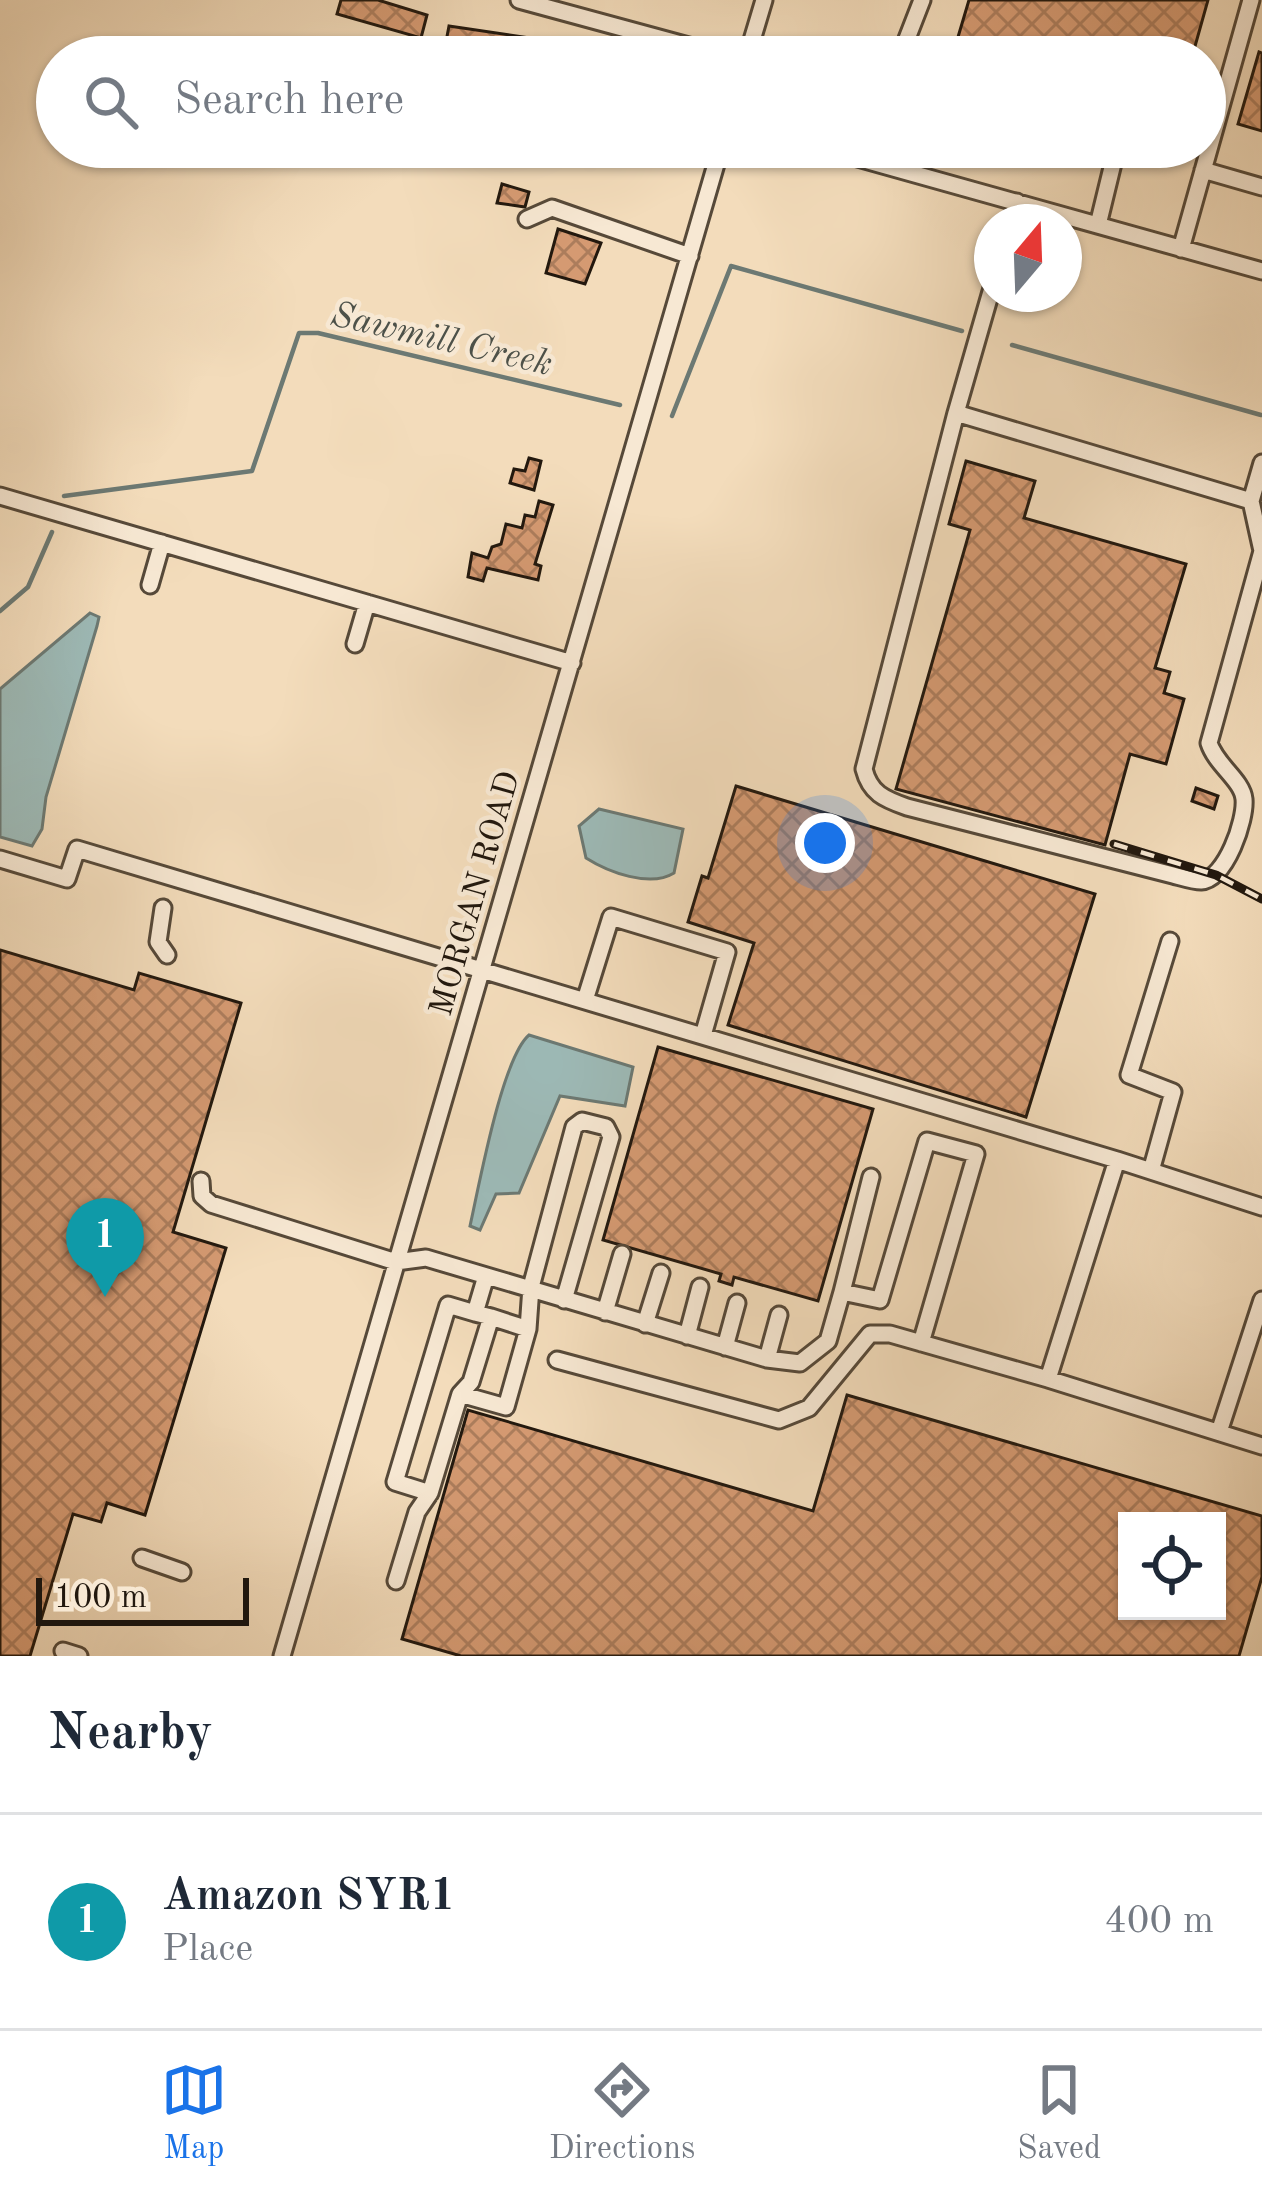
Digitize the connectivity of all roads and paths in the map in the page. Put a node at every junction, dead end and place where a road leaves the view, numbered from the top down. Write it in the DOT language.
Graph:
graph roads {
  1 [pos="520,0"];
  2 [pos="764,0"];
  3 [pos="922,0"];
  4 [pos="1251,0"];
  5 [pos="652,36"];
  6 [pos="753,36"];
  7 [pos="909,36"];
  8 [pos="1226,89"];
  9 [pos="715,168"];
  10 [pos="921,168"];
  11 [pos="1112,168"];
  12 [pos="1203,170"];
  13 [pos="1262,187"];
  14 [pos="1017,202"];
  15 [pos="527,219"];
  16 [pos="1098,225"];
  17 [pos="1181,249"];
  18 [pos="690,256"];
  19 [pos="1262,271"];
  20 [pos="985,312"];
  21 [pos="956,412"];
  22 [pos="1262,464"];
  23 [pos="0,496"];
  24 [pos="1251,501"];
  25 [pos="162,543"];
  26 [pos="150,585"];
  27 [pos="367,603"];
  28 [pos="355,644"];
  29 [pos="572,663"];
  30 [pos="0,860"];
  31 [pos="164,908"];
  32 [pos="1170,941"];
  33 [pos="167,955"];
  34 [pos="482,968"];
  35 [pos="586,997"];
  36 [pos="704,1032"];
  37 [pos="1117,1160"];
  38 [pos="1151,1171"];
  39 [pos="871,1177"];
  40 [pos="201,1181"];
  41 [pos="1262,1207"];
  42 [pos="622,1254"];
  43 [pos="396,1262"];
  44 [pos="661,1274"];
  45 [pos="486,1276"];
  46 [pos="531,1287"];
  47 [pos="700,1287"];
  48 [pos="842,1292"];
  49 [pos="564,1300"];
  50 [pos="1262,1300"];
  51 [pos="737,1303"];
  52 [pos="605,1312"];
  53 [pos="483,1315"];
  54 [pos="778,1316"];
  55 [pos="646,1324"];
  56 [pos="527,1329"];
  57 [pos="686,1336"];
  58 [pos="921,1342"];
  59 [pos="725,1347"];
  60 [pos="767,1359"];
  61 [pos="557,1360"];
  62 [pos="1048,1379"];
  63 [pos="460,1394"];
  64 [pos="1219,1432"];
  65 [pos="1262,1446"];
  66 [pos="430,1492"];
  67 [pos="142,1558"];
  68 [pos="182,1572"];
  69 [pos="396,1581"];
  70 [pos="282,1656"];
  1 -- 5 [label="street"];
  2 -- 6 [label="street"];
  3 -- 7 [label="street"];
  4 -- 8 [label="street"];
  9 -- 18 [label="street, MORGAN ROAD"];
  10 -- 14 [label="street"];
  11 -- 16 [label="street"];
  12 -- 13 [label="street"];
  12 -- 17 [label="street"];
  14 -- 16 [label="street"];
  15 -- 18 [label="street"];
  16 -- 17 [label="street"];
  17 -- 19 [label="street"];
  18 -- 29 [label="street, MORGAN ROAD"];
  20 -- 21 [label="street"];
  21 -- 24 [label="street"];
  21 -- 24 [label="street"];
  22 -- 24 [label="street"];
  23 -- 25 [label="street"];
  25 -- 26 [label="street"];
  25 -- 27 [label="street"];
  27 -- 28 [label="street"];
  27 -- 29 [label="street"];
  29 -- 34 [label="street, MORGAN ROAD"];
  30 -- 34 [label="street"];
  31 -- 33 [label="street"];
  32 -- 38 [label="street"];
  34 -- 35 [label="street"];
  34 -- 43 [label="street, MORGAN ROAD"];
  35 -- 36 [label="street"];
  35 -- 36 [label="street"];
  36 -- 37 [label="street"];
  37 -- 38 [label="street"];
  37 -- 62 [label="street"];
  38 -- 41 [label="street"];
  39 -- 48 [label="street"];
  40 -- 43 [label="street"];
  42 -- 52 [label="street"];
  43 -- 45 [label="street"];
  43 -- 70 [label="street, MORGAN ROAD"];
  44 -- 55 [label="street"];
  45 -- 46 [label="street"];
  45 -- 53 [label="street"];
  46 -- 49 [label="street"];
  46 -- 49 [label="street"];
  46 -- 56 [label="street"];
  47 -- 57 [label="street"];
  48 -- 58 [label="street"];
  48 -- 60 [label="street"];
  49 -- 52 [label="street"];
  50 -- 64 [label="street"];
  51 -- 59 [label="street"];
  52 -- 55 [label="street"];
  53 -- 56 [label="street"];
  53 -- 63 [label="street"];
  53 -- 66 [label="street"];
  54 -- 60 [label="street"];
  55 -- 57 [label="street"];
  56 -- 63 [label="street"];
  57 -- 59 [label="street"];
  58 -- 61 [label="street"];
  58 -- 62 [label="street"];
  59 -- 60 [label="street"];
  62 -- 64 [label="street"];
  63 -- 66 [label="street"];
  64 -- 65 [label="street"];
  66 -- 69 [label="street"];
  67 -- 68 [label="street"];
}
